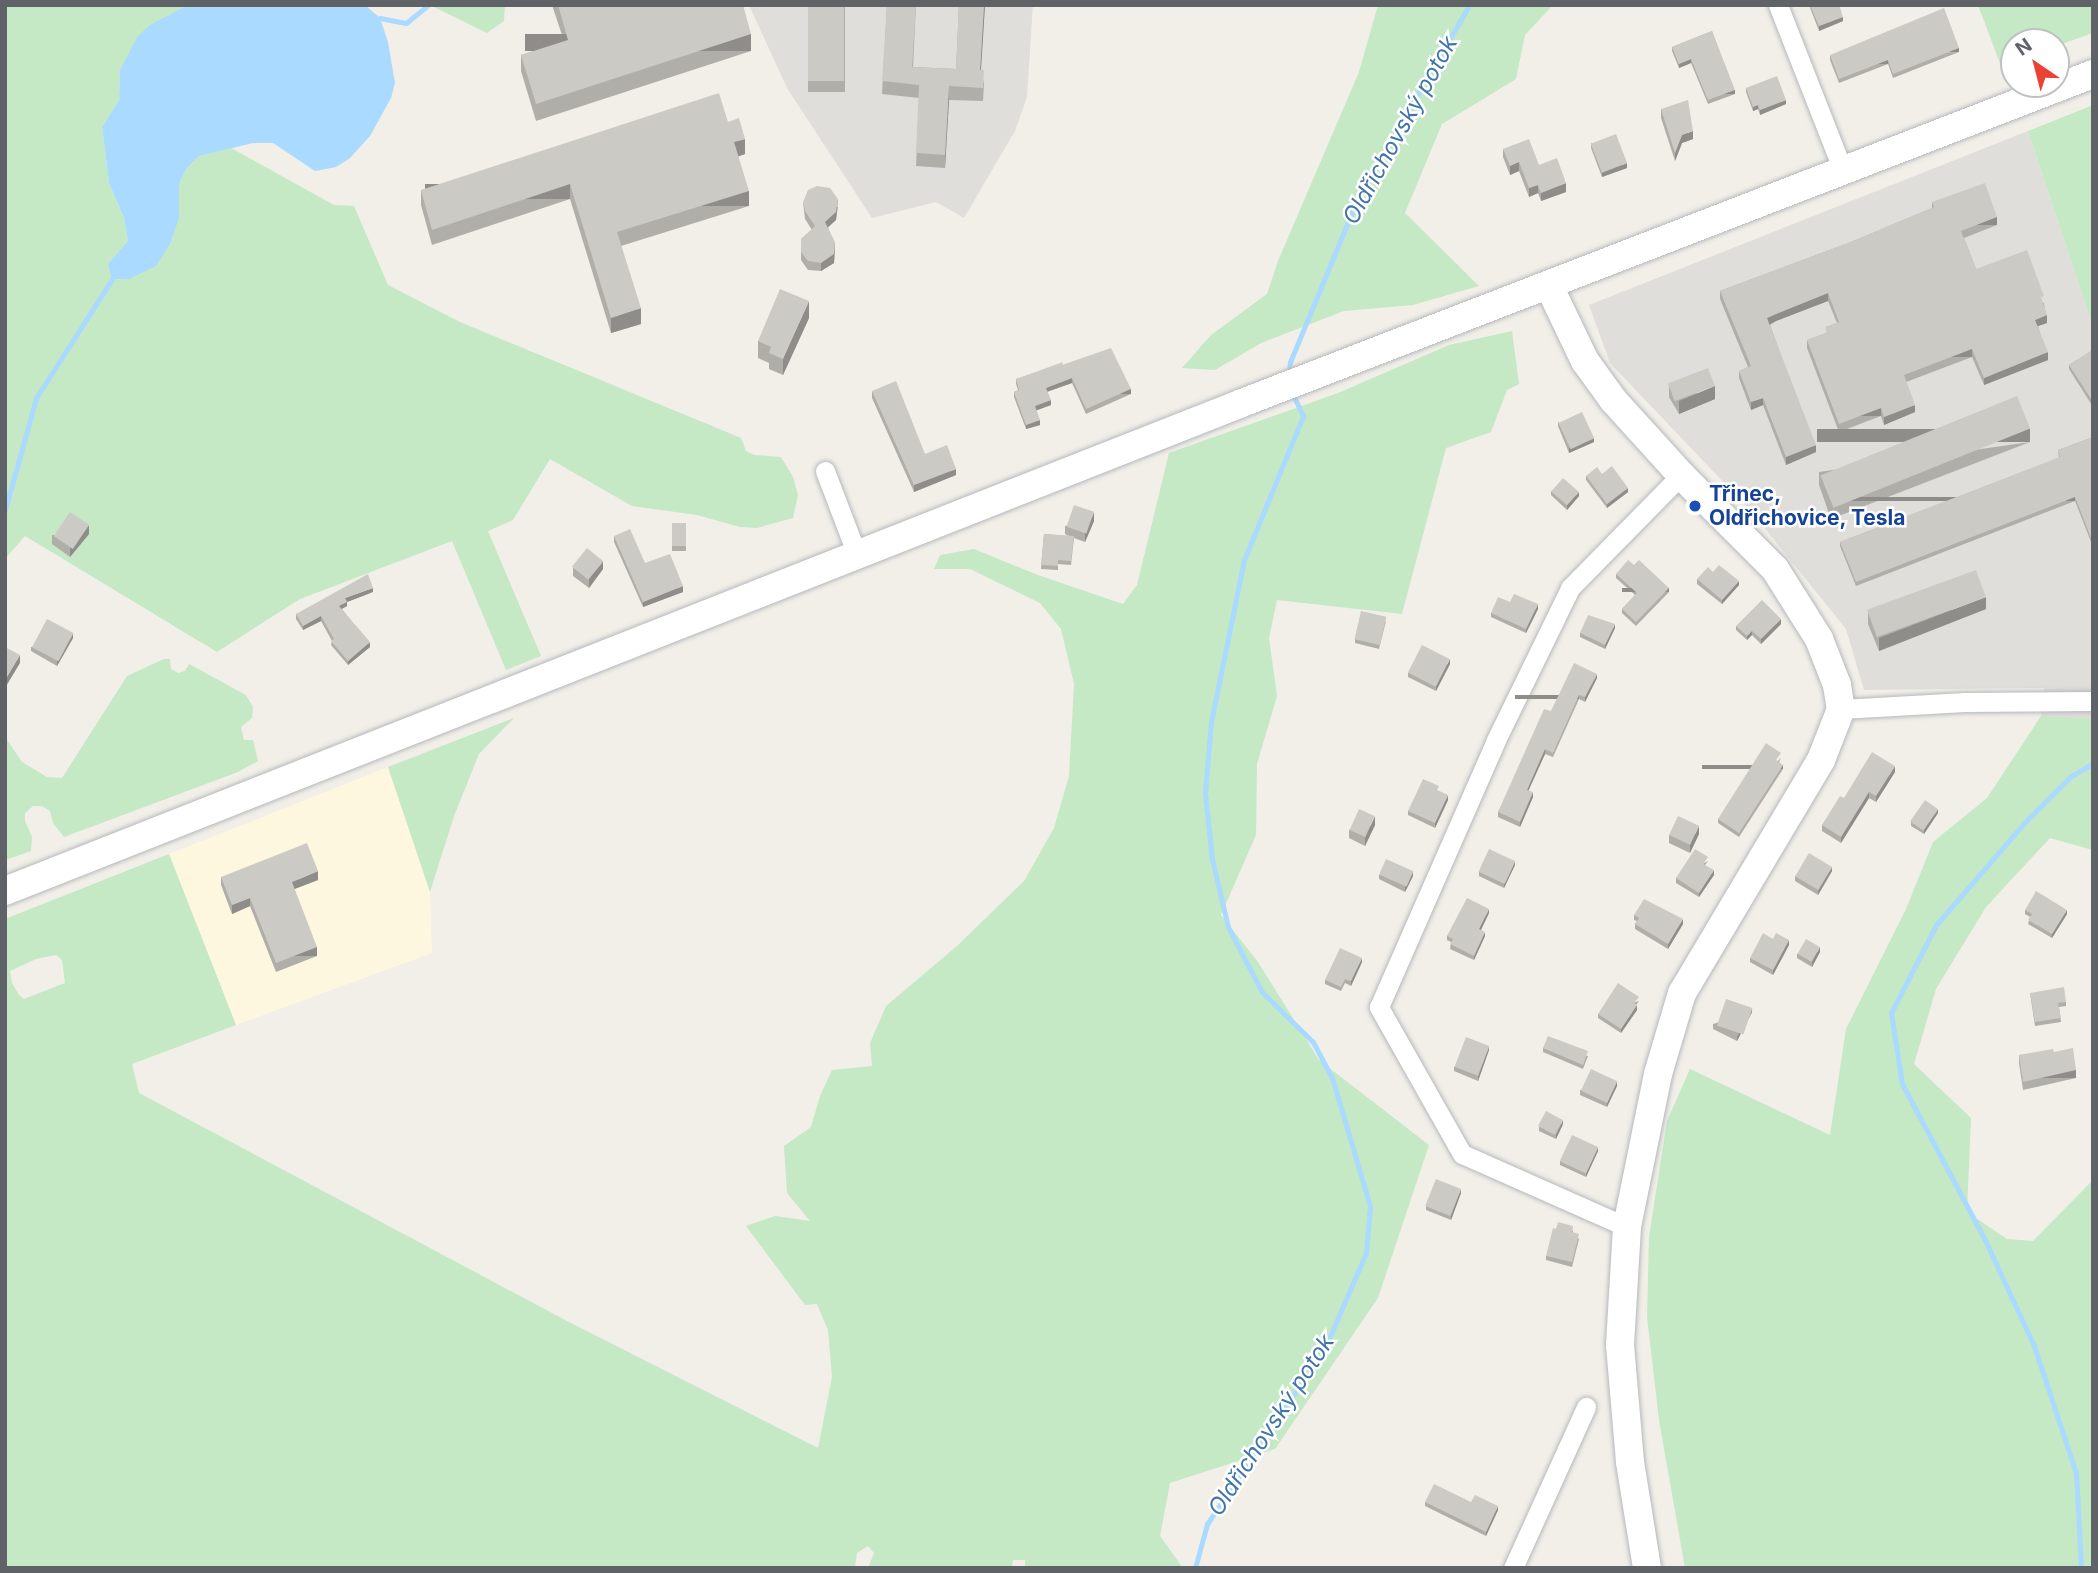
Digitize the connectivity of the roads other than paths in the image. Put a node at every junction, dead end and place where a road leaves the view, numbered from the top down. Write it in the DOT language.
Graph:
graph roads {
  1 [pos="1778,5"];
  2 [pos="2093,74"];
  3 [pos="1843,171"];
  4 [pos="1549,286"];
  5 [pos="825,471"];
  6 [pos="1681,475"];
  7 [pos="857,555"];
  8 [pos="2093,701"];
  9 [pos="1841,709"];
  10 [pos="5,891"];
  11 [pos="1627,1227"];
  12 [pos="1586,1407"];
  13 [pos="1513,1568"];
  14 [pos="1647,1568"];
  1 -- 3 [label="street"];
  2 -- 3 [label="main road"];
  3 -- 4 [label="main road"];
  4 -- 6 [label="main road"];
  4 -- 7 [label="main road"];
  5 -- 7 [label="street"];
  6 -- 9 [label="main road"];
  6 -- 11 [label="street"];
  7 -- 10 [label="main road"];
  8 -- 9 [label="street"];
  9 -- 11 [label="main road"];
  11 -- 14 [label="main road"];
  12 -- 13 [label="street"];
}
